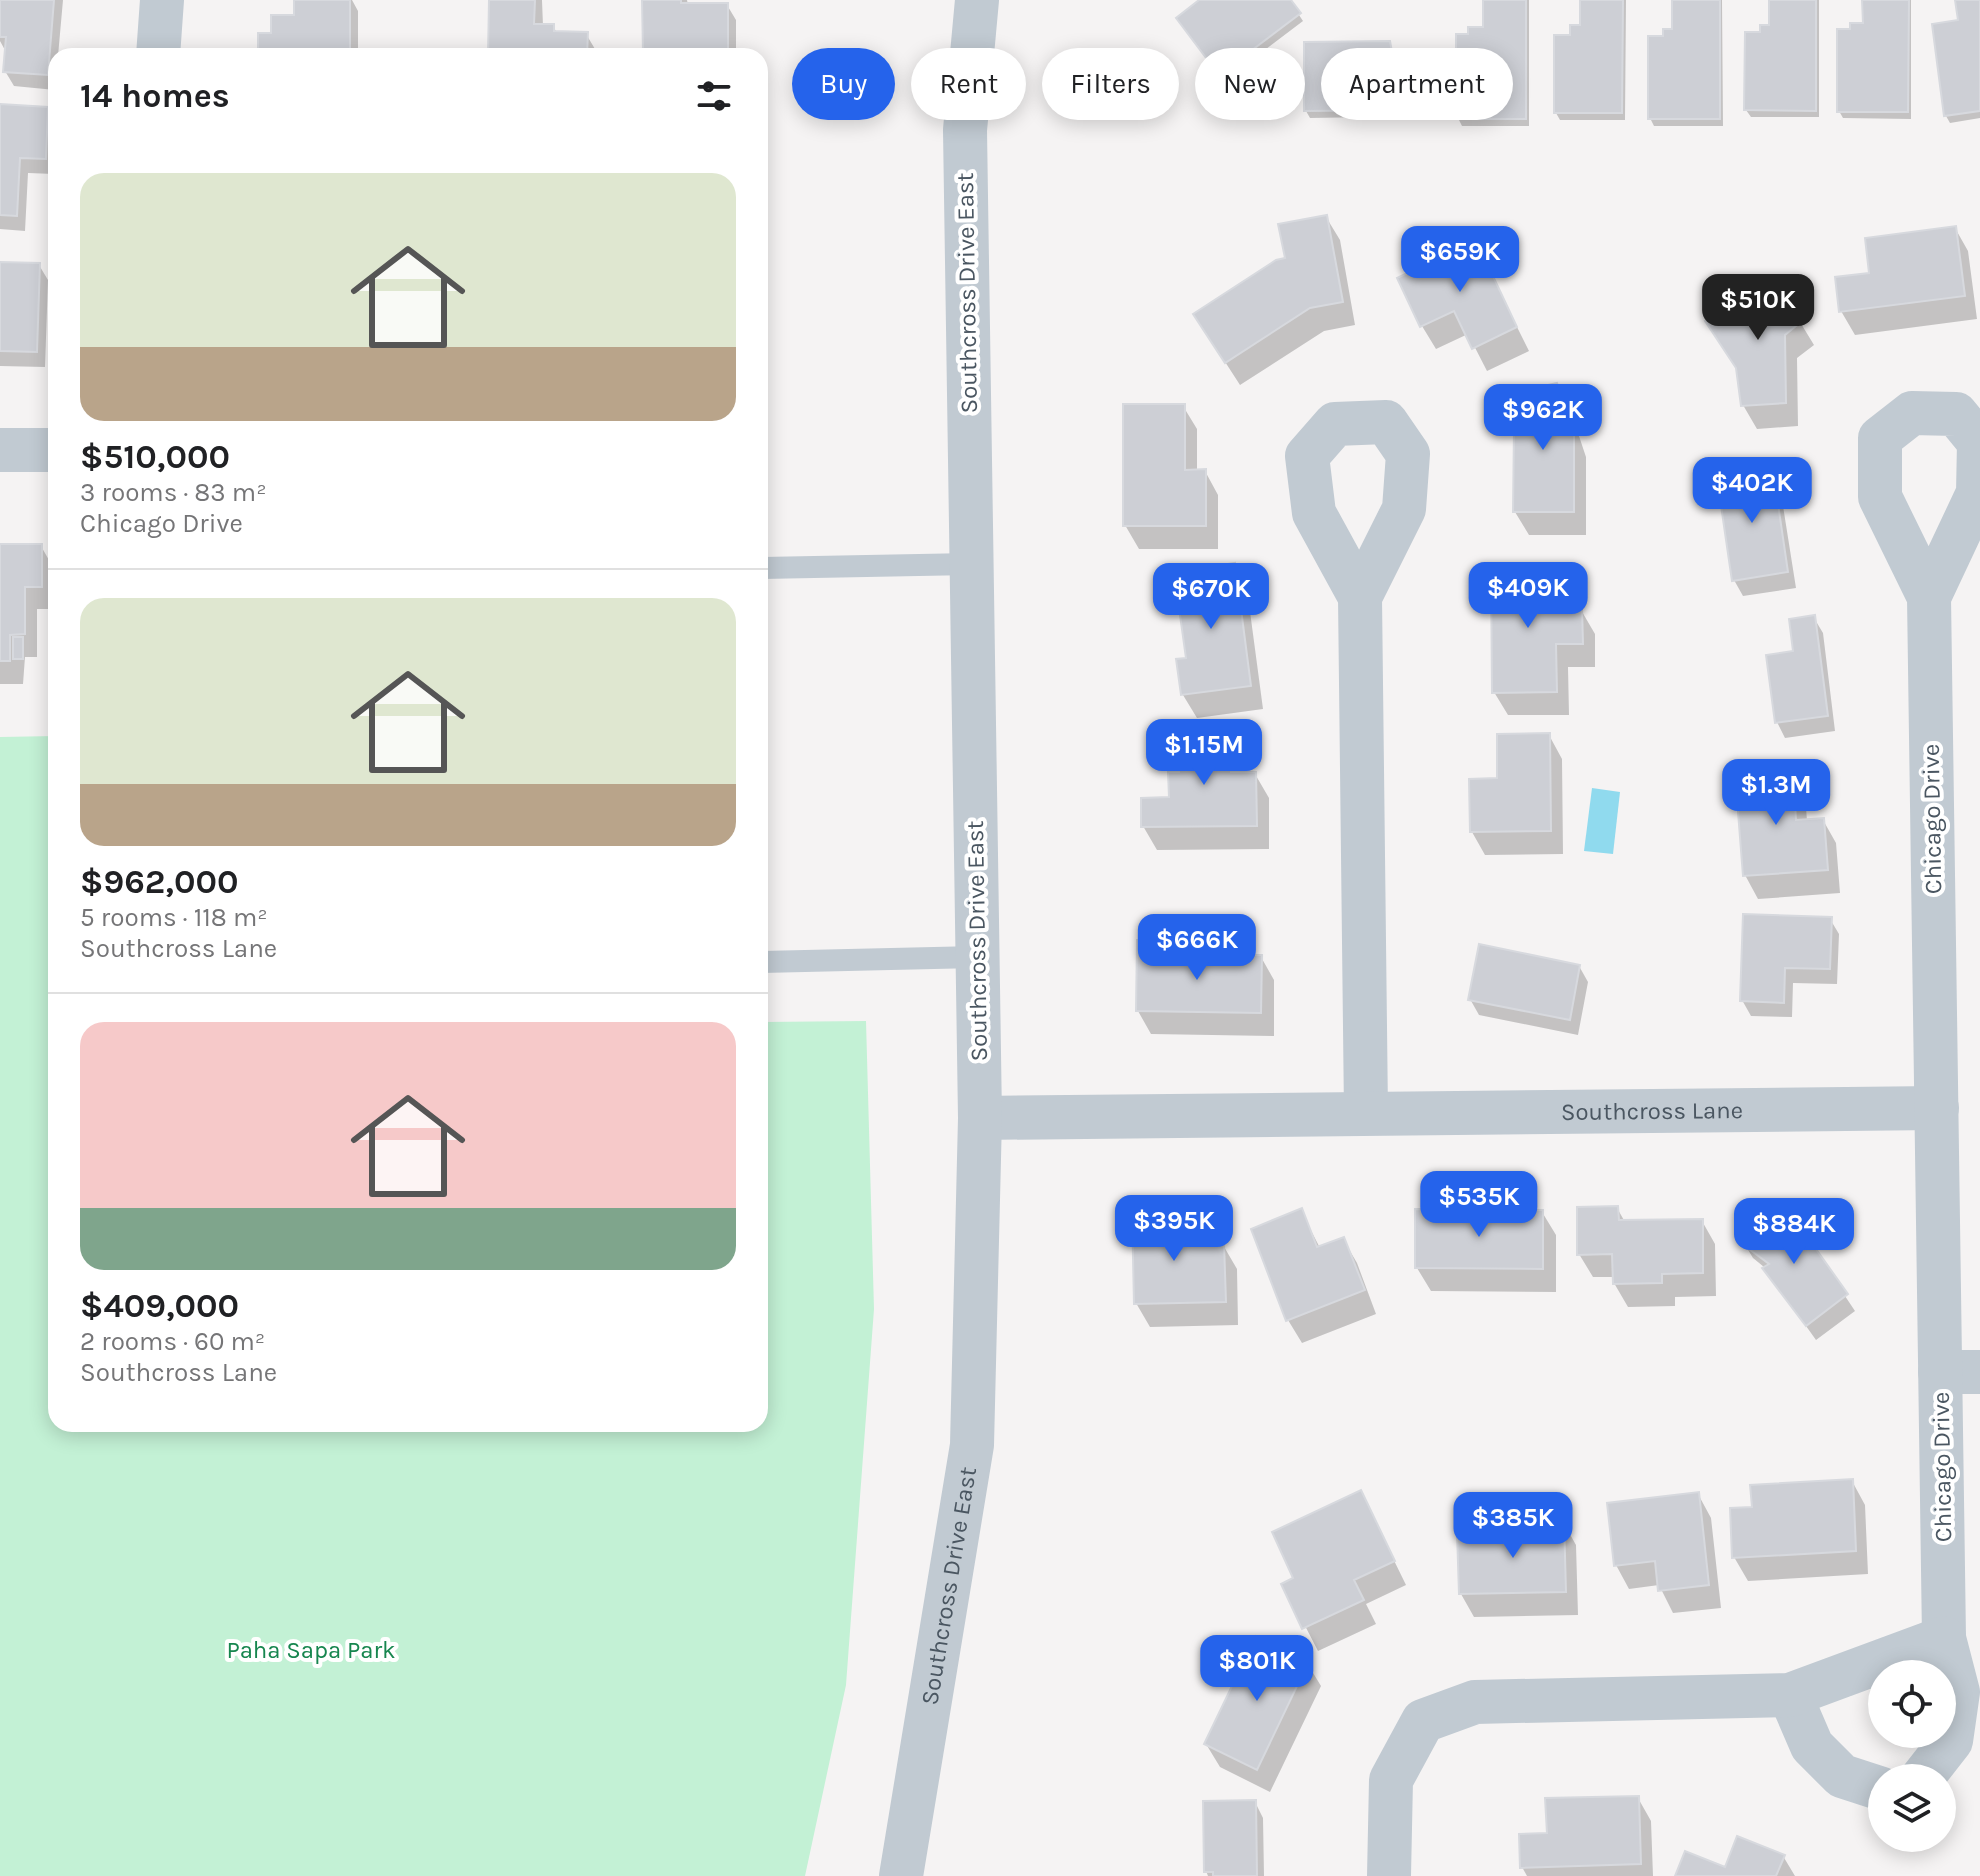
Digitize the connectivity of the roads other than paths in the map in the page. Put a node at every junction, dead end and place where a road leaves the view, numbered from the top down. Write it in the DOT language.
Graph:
graph roads {
  1 [pos="162,0"];
  2 [pos="977,0"];
  3 [pos="159,48"];
  4 [pos="0,450"];
  5 [pos="48,450"];
  6 [pos="971,564"];
  7 [pos="768,568"];
  8 [pos="1360,597"];
  9 [pos="1929,597"];
  10 [pos="977,957"];
  11 [pos="768,962"];
  12 [pos="1937,1108"];
  13 [pos="1366,1113"];
  14 [pos="980,1118"];
  15 [pos="1960,1372"];
  16 [pos="1944,1638"];
  17 [pos="1790,1695"];
  18 [pos="1933,1764"];
  19 [pos="1868,1784"];
  20 [pos="901,1876"];
  21 [pos="1389,1876"];
  1 -- 3 [label="street"];
  2 -- 6 [label="street, Southcross Drive East"];
  4 -- 5 [label="street"];
  6 -- 7 [label="lane"];
  6 -- 10 [label="street, Southcross Drive East"];
  8 -- 13 [label="street"];
  9 -- 12 [label="street, Chicago Drive"];
  10 -- 11 [label="lane"];
  10 -- 14 [label="street, Southcross Drive East"];
  12 -- 13 [label="street, Southcross Lane"];
  12 -- 15 [label="street, Chicago Drive"];
  13 -- 14 [label="street, Southcross Lane"];
  14 -- 20 [label="street, Southcross Drive East"];
  15 -- 16 [label="street, Chicago Drive"];
  16 -- 17 [label="street"];
  16 -- 18 [label="street, Chicago Drive"];
  17 -- 19 [label="street"];
  17 -- 21 [label="street"];
}
